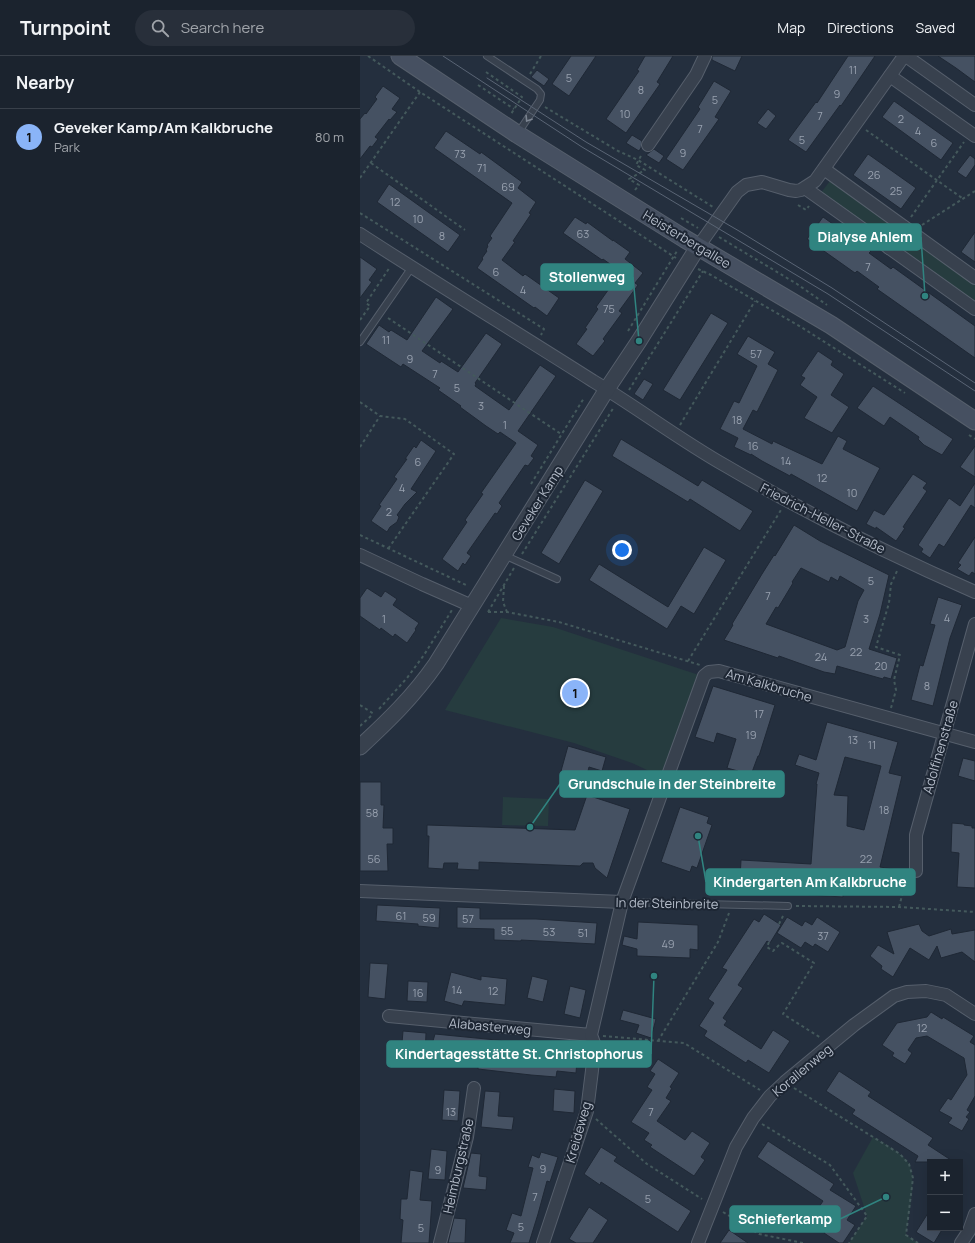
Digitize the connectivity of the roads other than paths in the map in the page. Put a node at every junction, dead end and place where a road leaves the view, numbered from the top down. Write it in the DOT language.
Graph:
graph roads {
  1 [pos="400,56"];
  2 [pos="486,56"];
  3 [pos="704,56"];
  4 [pos="905,56"];
  5 [pos="890,76"];
  6 [pos="975,105"];
  7 [pos="973,132"];
  8 [pos="517,134"];
  9 [pos="646,149"];
  10 [pos="824,169"];
  11 [pos="805,188"];
  12 [pos="908,230"];
  13 [pos="360,234"];
  14 [pos="698,246"];
  15 [pos="890,248"];
  16 [pos="412,267"];
  17 [pos="975,278"];
  18 [pos="975,309"];
  19 [pos="360,342"];
  20 [pos="601,385"];
  21 [pos="972,428"];
  22 [pos="360,555"];
  23 [pos="504,555"];
  24 [pos="557,579"];
  25 [pos="975,592"];
  26 [pos="466,603"];
  27 [pos="975,624"];
  28 [pos="943,734"];
  29 [pos="975,742"];
  30 [pos="360,746"];
  31 [pos="916,871"];
  32 [pos="360,891"];
  33 [pos="622,902"];
  34 [pos="788,906"];
  35 [pos="975,1014"];
  36 [pos="389,1016"];
  37 [pos="591,1035"];
  38 [pos="474,1088"];
  39 [pos="975,1214"];
  40 [pos="972,1233"];
  41 [pos="440,1243"];
  42 [pos="543,1243"];
  43 [pos="698,1243"];
  44 [pos="961,1243"];
  1 -- 8 [label="main road, Heisterbergallee"];
  2 -- 8 [label="lane, one-way"];
  3 -- 9 [label="street"];
  4 -- 5 [label="street"];
  4 -- 6 [label="street"];
  5 -- 7 [label="street"];
  5 -- 10 [label="street"];
  8 -- 14 [label="main road, Heisterbergallee"];
  10 -- 11 [label="street"];
  10 -- 12 [label="street"];
  11 -- 14 [label="street"];
  11 -- 15 [label="street"];
  12 -- 15 [label="street"];
  12 -- 17 [label="street"];
  13 -- 16 [label="street, Friedrich-Heller-Straße"];
  14 -- 20 [label="street, Geveker Kamp"];
  14 -- 21 [label="main road, Heisterbergallee"];
  15 -- 18 [label="street"];
  16 -- 19 [label="lane"];
  16 -- 20 [label="street, Friedrich-Heller-Straße"];
  20 -- 23 [label="street, Geveker Kamp"];
  20 -- 25 [label="street, Friedrich-Heller-Straße"];
  22 -- 26 [label="street"];
  23 -- 24 [label="lane"];
  23 -- 26 [label="street, Geveker Kamp"];
  26 -- 30 [label="street, Geveker Kamp"];
  27 -- 28 [label="street, Adolfinenstraße"];
  28 -- 29 [label="street, Am Kalkbruche"];
  28 -- 31 [label="street, Adolfinenstraße"];
  28 -- 33 [label="street, Am Kalkbruche"];
  32 -- 33 [label="street, In der Steinbreite"];
  33 -- 34 [label="lane, In der Steinbreite"];
  33 -- 37 [label="street, Kreideweg"];
  35 -- 43 [label="street, Korallenweg"];
  36 -- 37 [label="street, Alabasterweg"];
  37 -- 42 [label="street, Kreideweg"];
  38 -- 41 [label="street, Heimburgstraße"];
  39 -- 40 [label="street"];
  40 -- 44 [label="street"];
}
